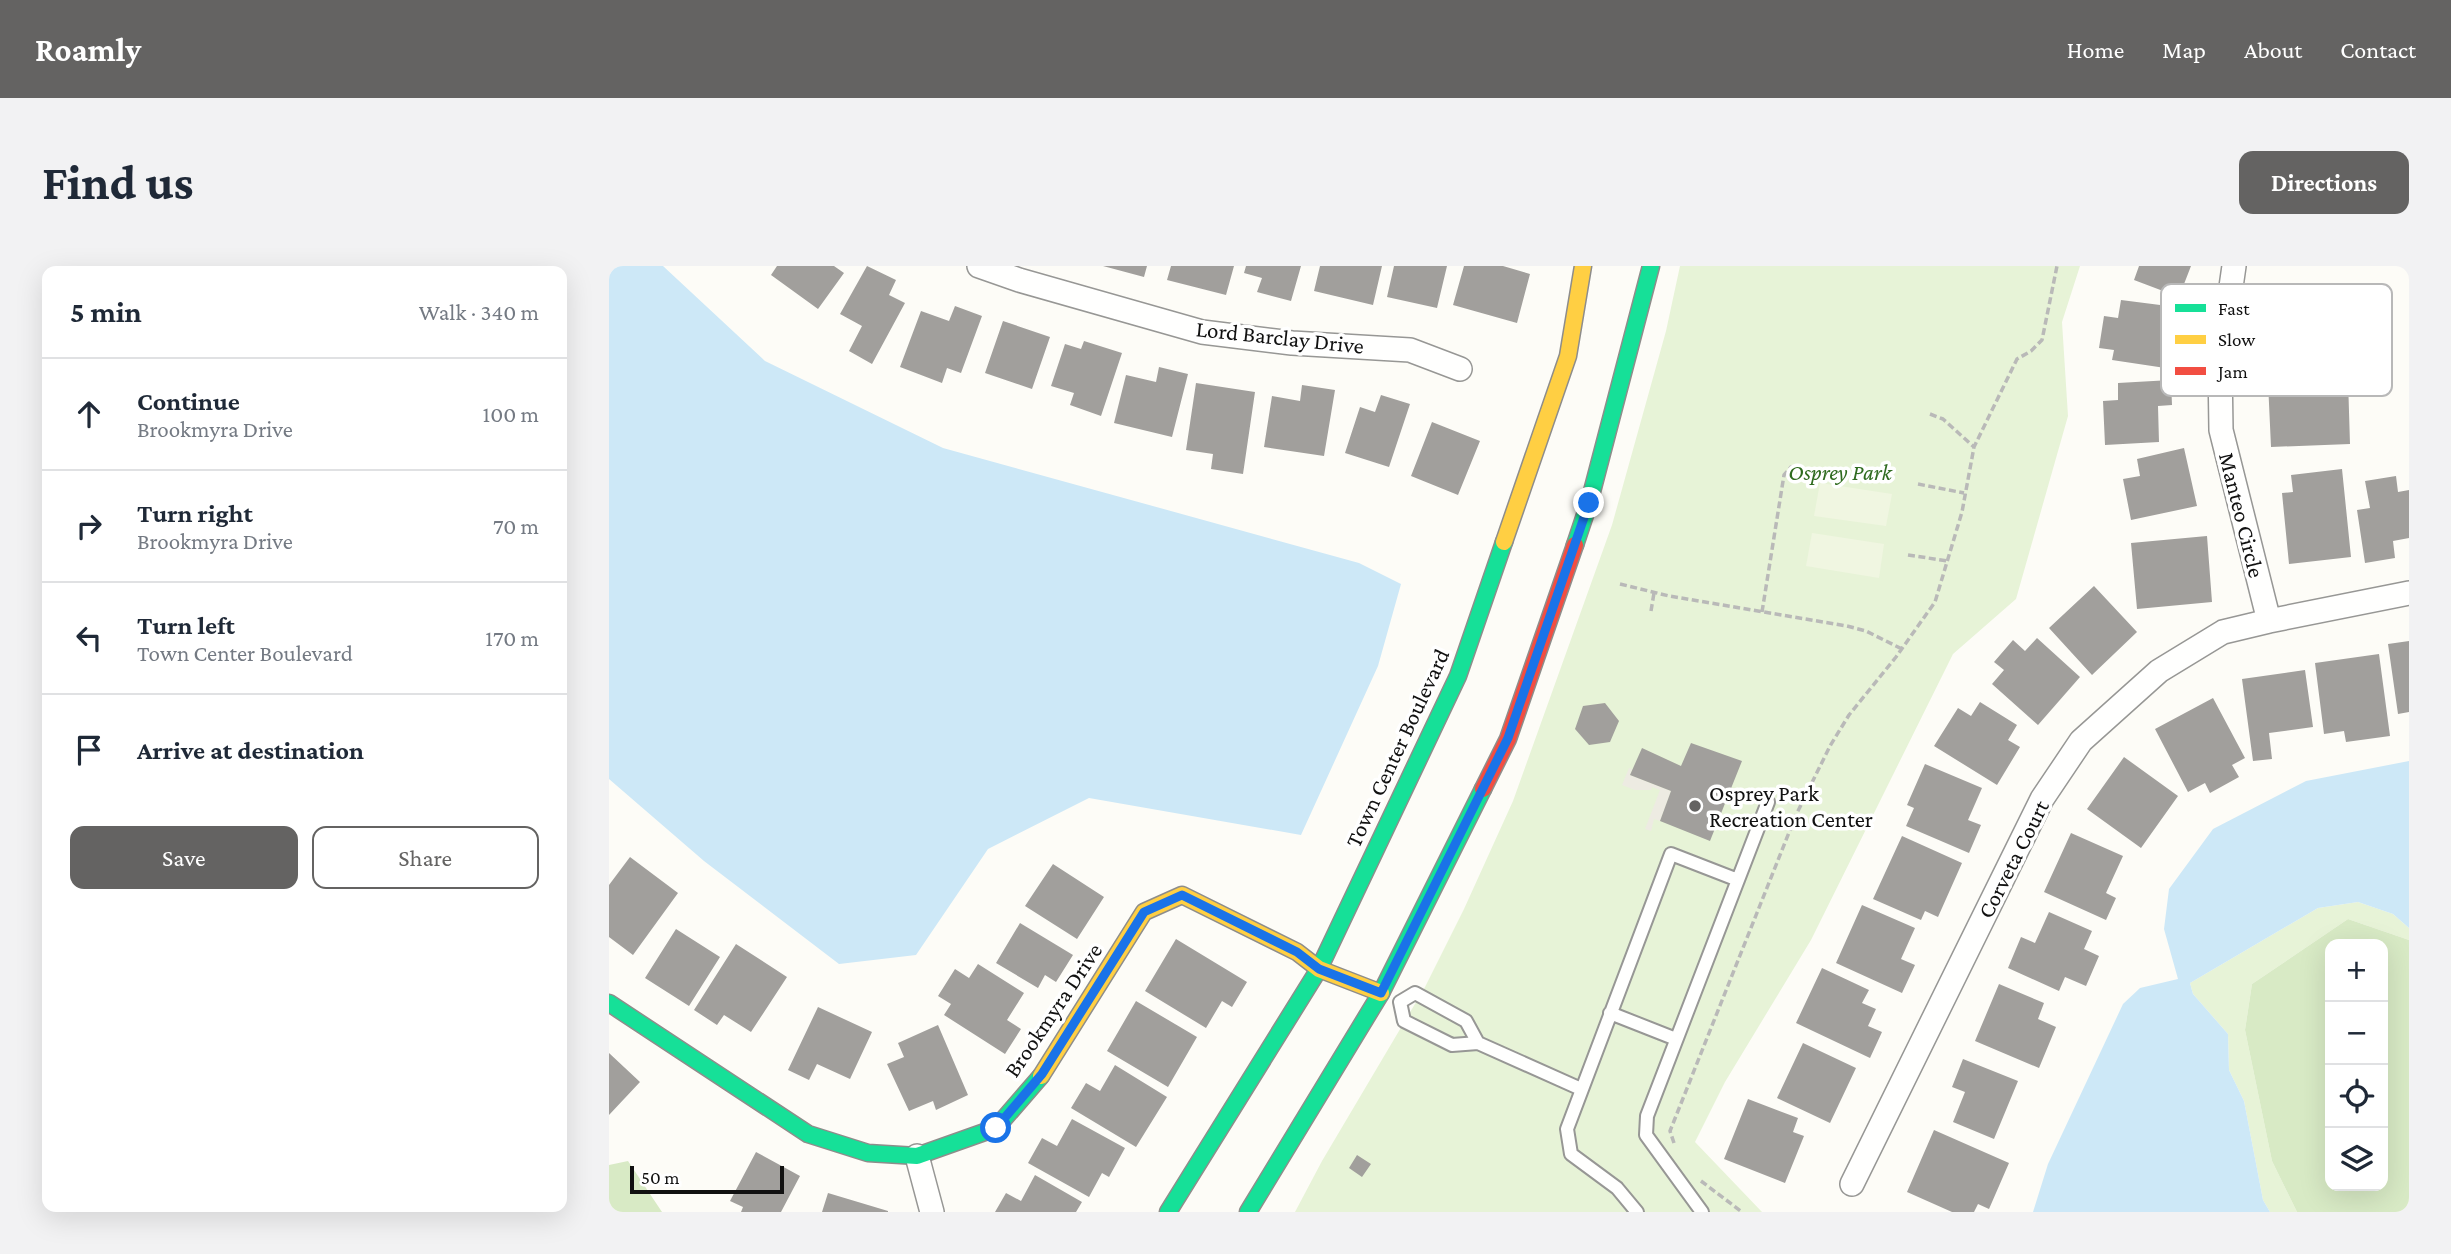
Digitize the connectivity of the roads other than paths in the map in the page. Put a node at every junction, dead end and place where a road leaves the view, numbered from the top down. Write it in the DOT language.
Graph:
graph roads {
  1 [pos="979,266"];
  2 [pos="1583,266"];
  3 [pos="1651,266"];
  4 [pos="2234,266"];
  5 [pos="1021,273"];
  6 [pos="2231,284"];
  7 [pos="1460,369"];
  8 [pos="2220,396"];
  9 [pos="2409,593"];
  10 [pos="2269,621"];
  11 [pos="1768,802"];
  12 [pos="1738,880"];
  13 [pos="1319,969"];
  14 [pos="1381,993"];
  15 [pos="1400,1002"];
  16 [pos="609,1003"];
  17 [pos="1610,1013"];
  18 [pos="1676,1039"];
  19 [pos="1478,1043"];
  20 [pos="1581,1089"];
  21 [pos="917,1156"];
  22 [pos="1852,1184"];
  23 [pos="932,1212"];
  24 [pos="1168,1212"];
  25 [pos="1248,1212"];
  26 [pos="1637,1212"];
  27 [pos="1702,1212"];
  1 -- 5 [label="street, Lord Barclay Drive"];
  2 -- 13 [label="street, Town Center Boulevard"];
  3 -- 14 [label="street"];
  4 -- 6 [label="street, Manteo Circle"];
  5 -- 7 [label="street, Lord Barclay Drive"];
  8 -- 10 [label="street, Manteo Circle"];
  9 -- 10 [label="street"];
  10 -- 22 [label="street, Corveta Court"];
  11 -- 12 [label="lane"];
  12 -- 17 [label="lane"];
  12 -- 18 [label="lane"];
  13 -- 14 [label="street, Brookmyra Drive"];
  13 -- 21 [label="street, Brookmyra Drive"];
  13 -- 24 [label="street, Town Center Boulevard"];
  14 -- 15 [label="lane"];
  14 -- 25 [label="street"];
  15 -- 19 [label="lane"];
  15 -- 19 [label="lane"];
  16 -- 21 [label="street, Brookmyra Drive"];
  17 -- 18 [label="lane"];
  17 -- 20 [label="lane"];
  18 -- 27 [label="lane"];
  19 -- 20 [label="lane"];
  20 -- 26 [label="lane"];
  21 -- 23 [label="street"];
}
